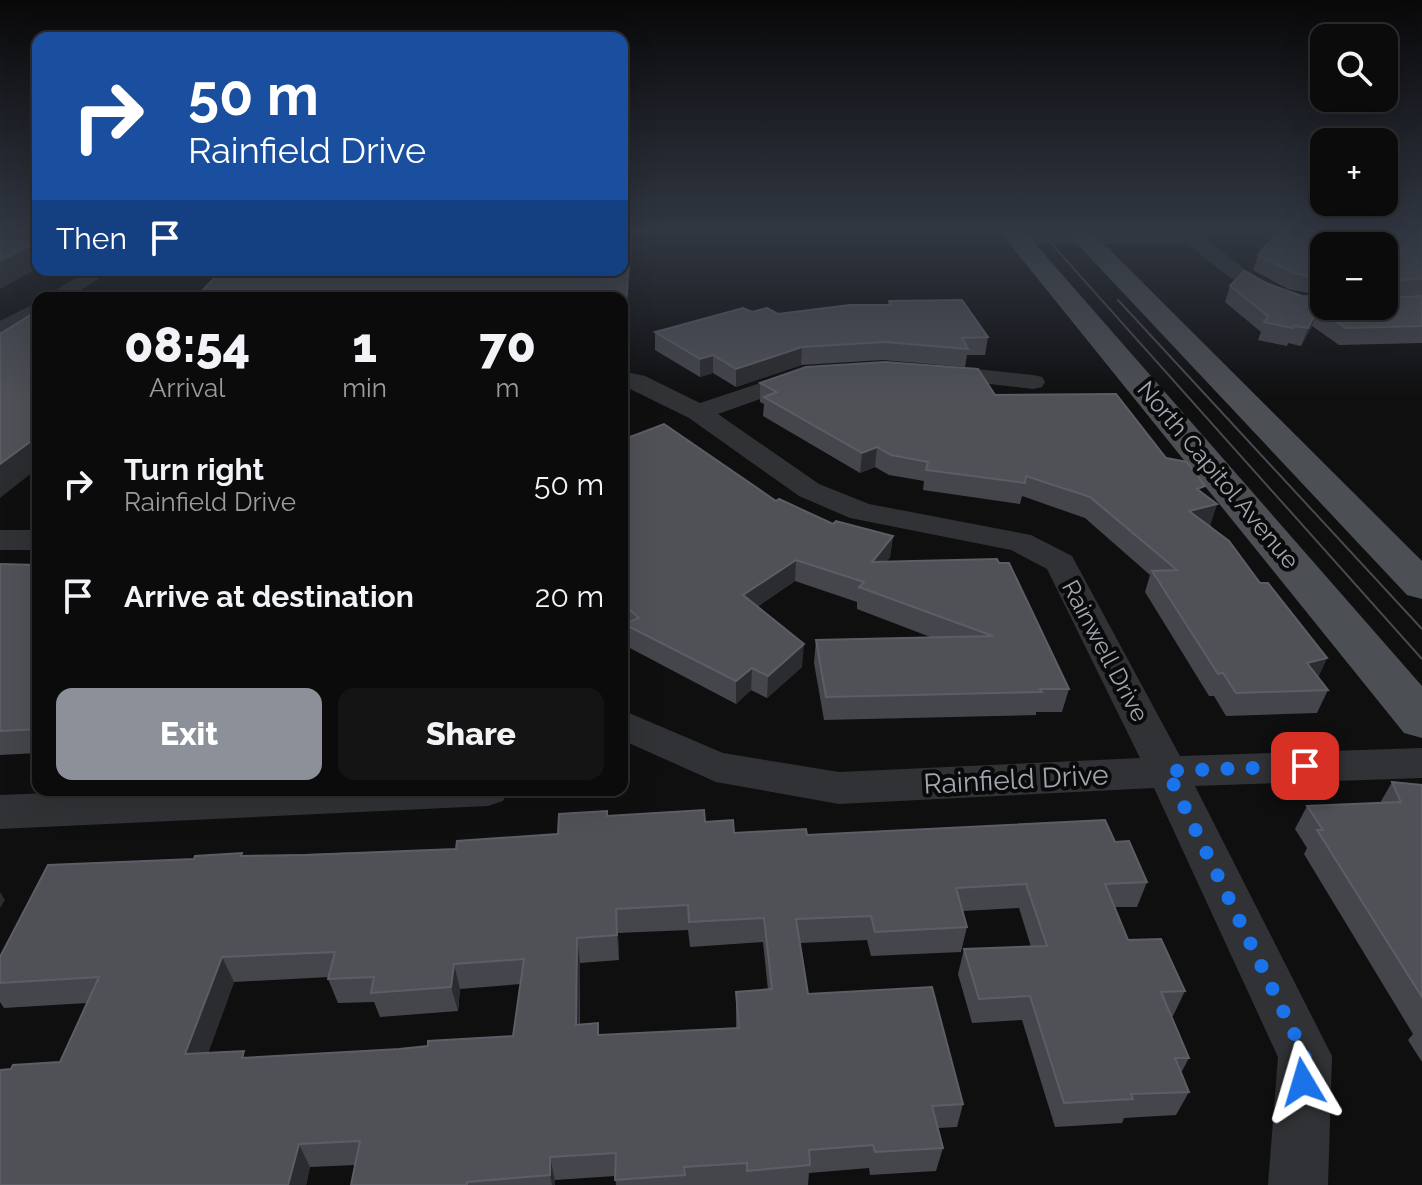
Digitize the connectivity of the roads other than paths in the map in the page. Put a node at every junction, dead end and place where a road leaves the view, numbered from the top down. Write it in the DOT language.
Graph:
graph roads {
  1 [pos="1061,287"];
  2 [pos="1131,287"];
  3 [pos="1256,287"];
  4 [pos="1310,305"];
  5 [pos="32,311"];
  6 [pos="0,330"];
  7 [pos="914,371"];
  8 [pos="828,373"];
  9 [pos="628,379"];
  10 [pos="1033,382"];
  11 [pos="698,412"];
  12 [pos="1422,586"];
  13 [pos="1422,720"];
  14 [pos="628,727"];
  15 [pos="1422,763"];
  16 [pos="1167,771"];
  17 [pos="355,796"];
  18 [pos="0,812"];
  19 [pos="1298,1185"];
  1 -- 13 [label="main road, North Capitol Avenue"];
  2 -- 12 [label="main road"];
  3 -- 4 [label="street"];
  5 -- 6 [label="street"];
  7 -- 10 [label="street"];
  8 -- 11 [label="street"];
  9 -- 11 [label="street, Rainwell Drive"];
  11 -- 16 [label="street, Rainwell Drive"];
  14 -- 16 [label="street, Rainfield Drive"];
  15 -- 16 [label="street, Rainfield Drive"];
  16 -- 19 [label="street, Rainwell Drive"];
  17 -- 18 [label="street"];
}
